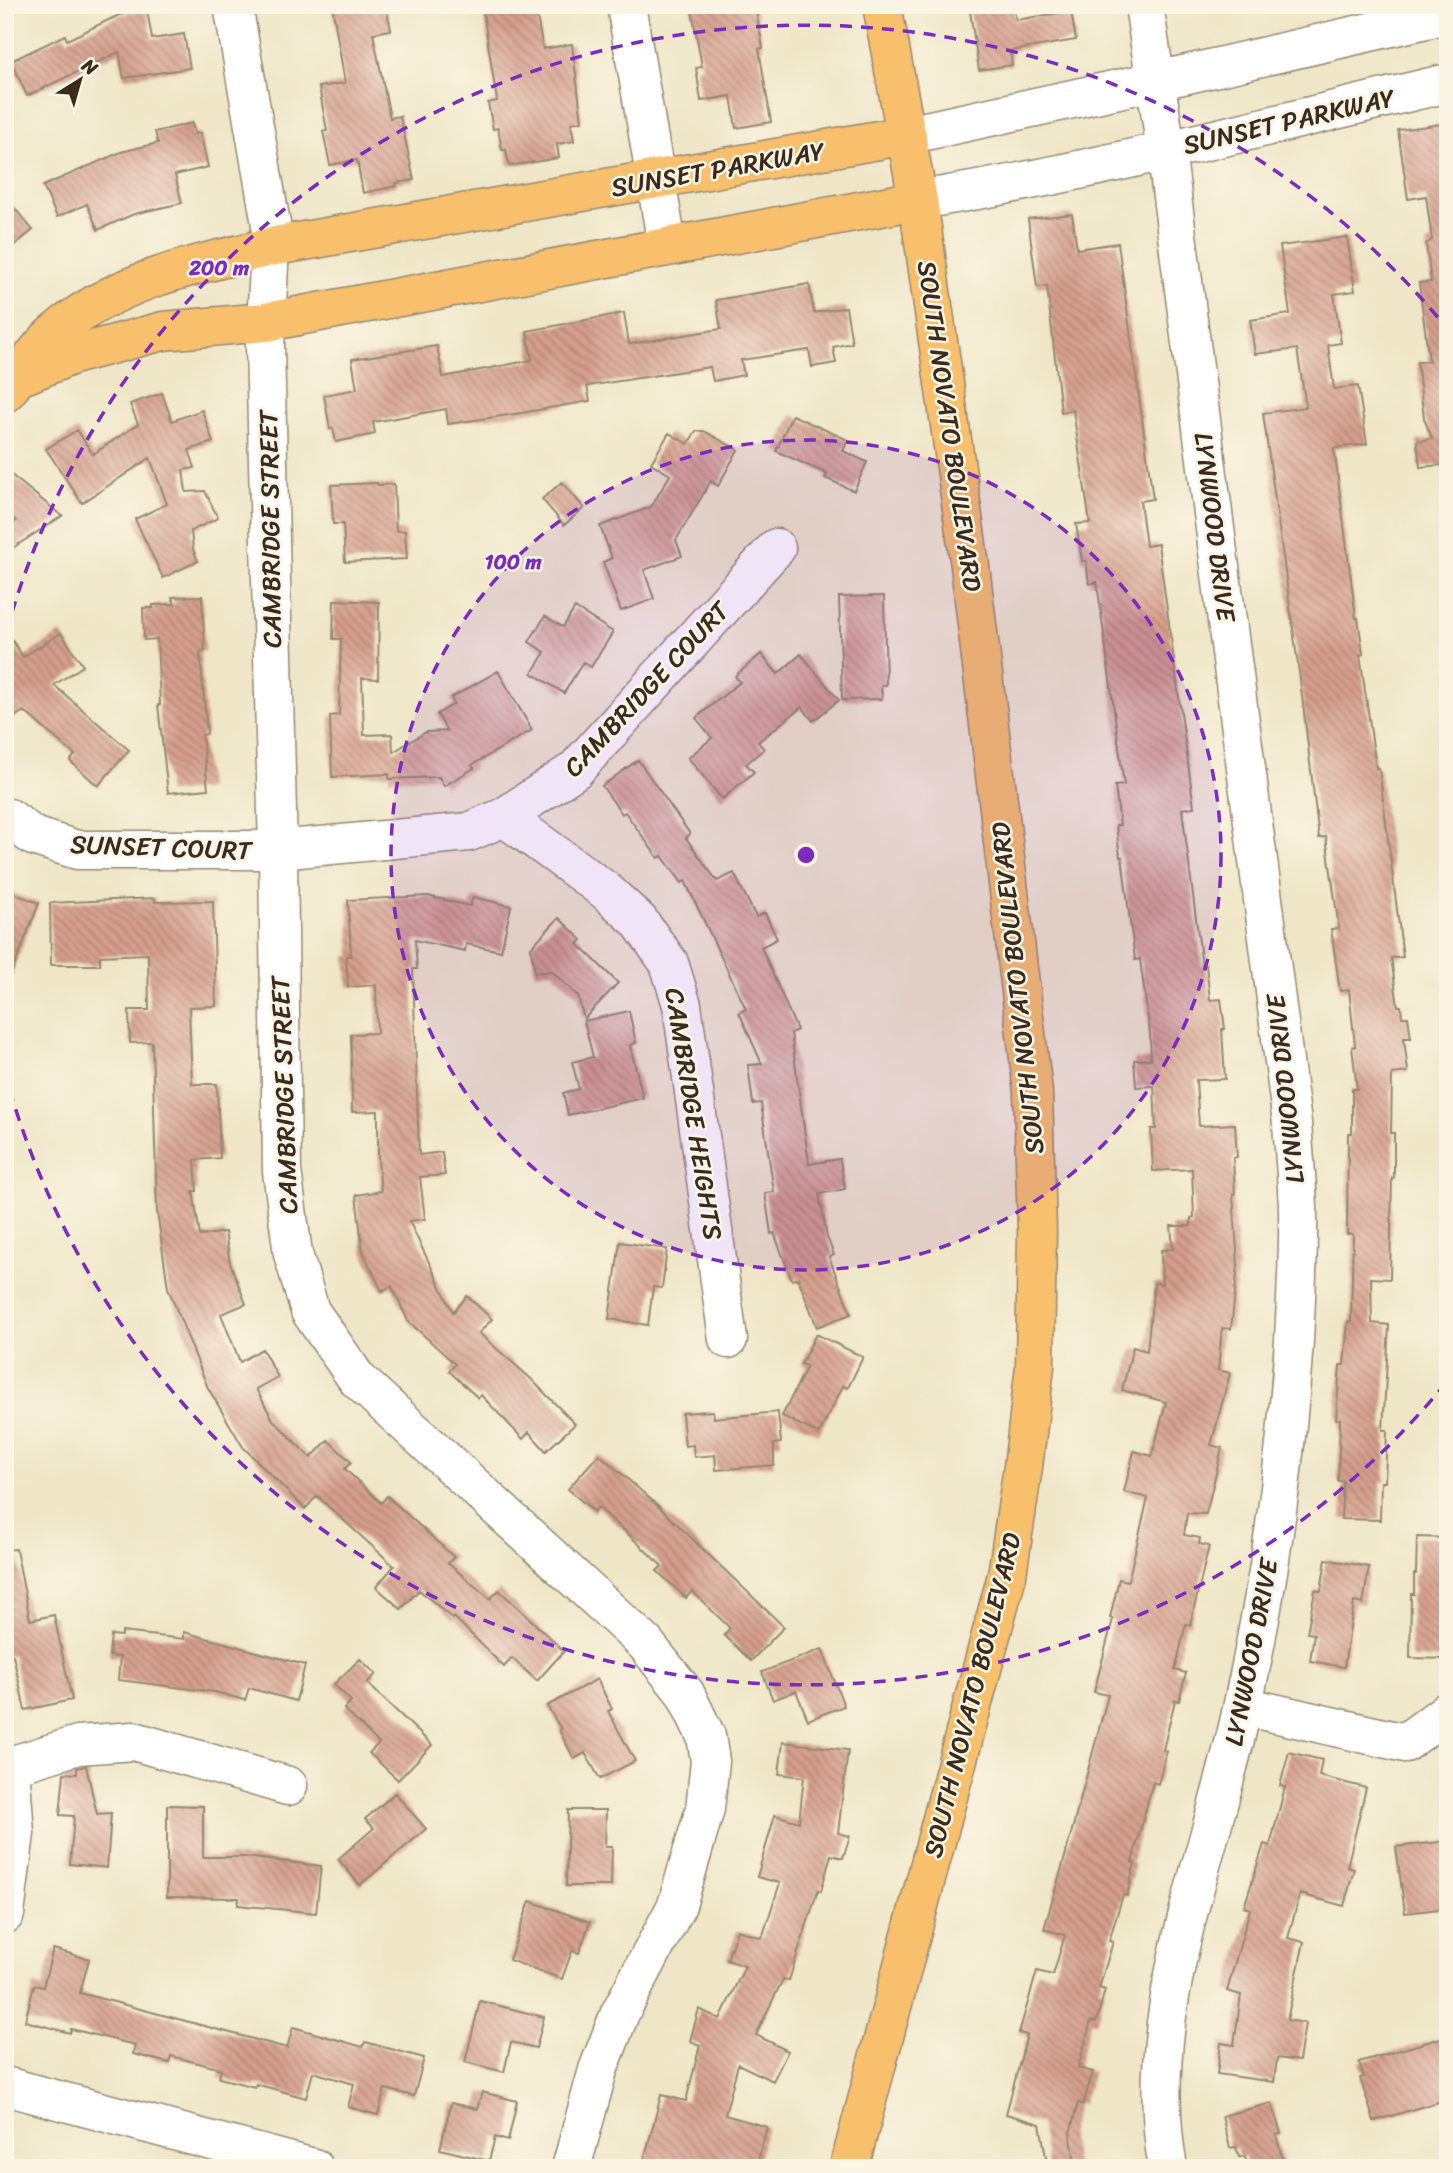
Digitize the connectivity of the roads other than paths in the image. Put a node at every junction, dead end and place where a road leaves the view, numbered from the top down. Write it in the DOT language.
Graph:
graph roads {
  1 [pos="233,5"];
  2 [pos="626,5"];
  3 [pos="883,5"];
  4 [pos="1144,5"];
  5 [pos="1448,14"];
  6 [pos="1155,81"];
  7 [pos="1448,83"];
  8 [pos="907,135"];
  9 [pos="1166,150"];
  10 [pos="656,180"];
  11 [pos="918,200"];
  12 [pos="667,245"];
  13 [pos="270,247"];
  14 [pos="266,322"];
  15 [pos="12,385"];
  16 [pos="776,548"];
  17 [pos="504,817"];
  18 [pos="9,818"];
  19 [pos="278,850"];
  20 [pos="727,1339"];
  21 [pos="1243,1706"];
  22 [pos="1448,1711"];
  23 [pos="7,1764"];
  24 [pos="288,1786"];
  25 [pos="5,1914"];
  26 [pos="5,2086"];
  27 [pos="314,2168"];
  28 [pos="570,2168"];
  29 [pos="849,2168"];
  30 [pos="1168,2168"];
  1 -- 13 [label="street, CAMBRIDGE STREET"];
  2 -- 10 [label="street"];
  3 -- 8 [label="main road, SOUTH NOVATO BOULEVARD"];
  4 -- 6 [label="street, LYNWOOD DRIVE"];
  5 -- 6 [label="street, SUNSET PARKWAY"];
  6 -- 8 [label="street, SUNSET PARKWAY"];
  6 -- 9 [label="street, LYNWOOD DRIVE"];
  7 -- 9 [label="street, SUNSET PARKWAY"];
  8 -- 10 [label="main road, SUNSET PARKWAY"];
  8 -- 11 [label="main road, SOUTH NOVATO BOULEVARD"];
  9 -- 11 [label="street, SUNSET PARKWAY"];
  9 -- 21 [label="street, LYNWOOD DRIVE"];
  10 -- 12 [label="street"];
  10 -- 13 [label="main road, SUNSET PARKWAY"];
  11 -- 12 [label="main road, SUNSET PARKWAY"];
  11 -- 29 [label="main road, SOUTH NOVATO BOULEVARD"];
  12 -- 14 [label="main road, SUNSET PARKWAY"];
  13 -- 14 [label="street, CAMBRIDGE STREET"];
  13 -- 15 [label="main road, SUNSET PARKWAY"];
  14 -- 15 [label="main road, SUNSET PARKWAY"];
  14 -- 19 [label="street, CAMBRIDGE STREET"];
  16 -- 17 [label="street, CAMBRIDGE COURT"];
  17 -- 19 [label="street"];
  17 -- 20 [label="street, CAMBRIDGE HEIGHTS"];
  18 -- 19 [label="street, SUNSET COURT"];
  19 -- 28 [label="street, CAMBRIDGE STREET"];
  21 -- 22 [label="street"];
  21 -- 30 [label="street, LYNWOOD DRIVE"];
  23 -- 24 [label="street"];
  23 -- 25 [label="street"];
  26 -- 27 [label="street"];
}
